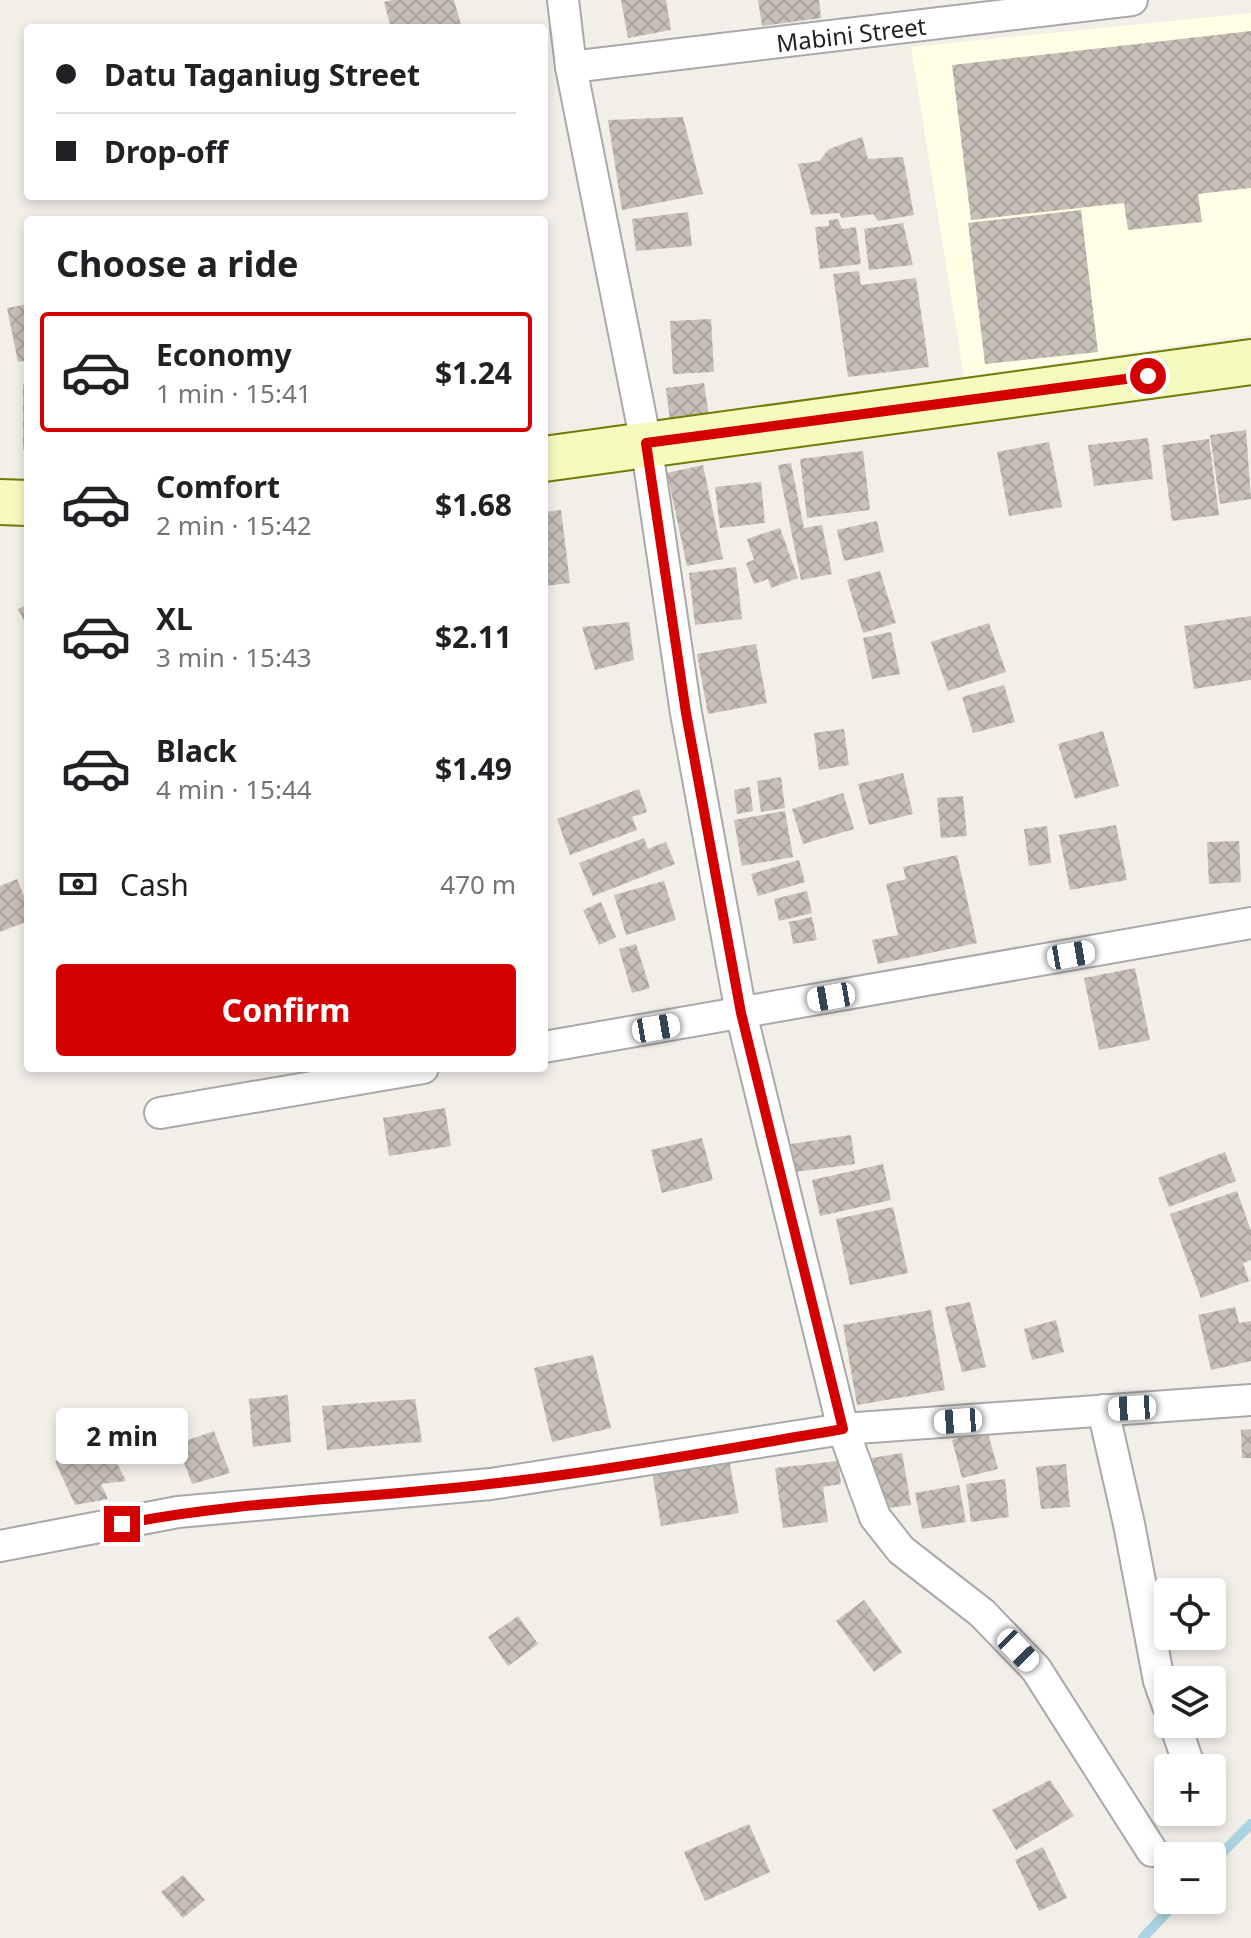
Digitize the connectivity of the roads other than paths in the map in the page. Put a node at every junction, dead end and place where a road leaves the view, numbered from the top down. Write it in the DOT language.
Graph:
graph roads {
  1 [pos="563,0"];
  2 [pos="1132,0"];
  3 [pos="571,67"];
  4 [pos="1251,362"];
  5 [pos="646,443"];
  6 [pos="548,458"];
  7 [pos="0,502"];
  8 [pos="24,503"];
  9 [pos="1251,923"];
  10 [pos="741,1013"];
  11 [pos="548,1046"];
  12 [pos="400,1072"];
  13 [pos="160,1113"];
  14 [pos="1251,1400"];
  15 [pos="1103,1410"];
  16 [pos="843,1429"];
  17 [pos="0,1546"];
  18 [pos="1156,1666"];
  19 [pos="1152,1851"];
  1 -- 3 [label="street"];
  2 -- 3 [label="street, Mabini Street"];
  3 -- 5 [label="street"];
  4 -- 5 [label="main road"];
  5 -- 6 [label="main road"];
  5 -- 10 [label="street"];
  7 -- 8 [label="main road"];
  9 -- 10 [label="street"];
  10 -- 11 [label="street"];
  10 -- 16 [label="street"];
  12 -- 13 [label="street"];
  14 -- 15 [label="street"];
  15 -- 16 [label="street"];
  15 -- 18 [label="street"];
  16 -- 17 [label="street"];
  16 -- 19 [label="street"];
}
